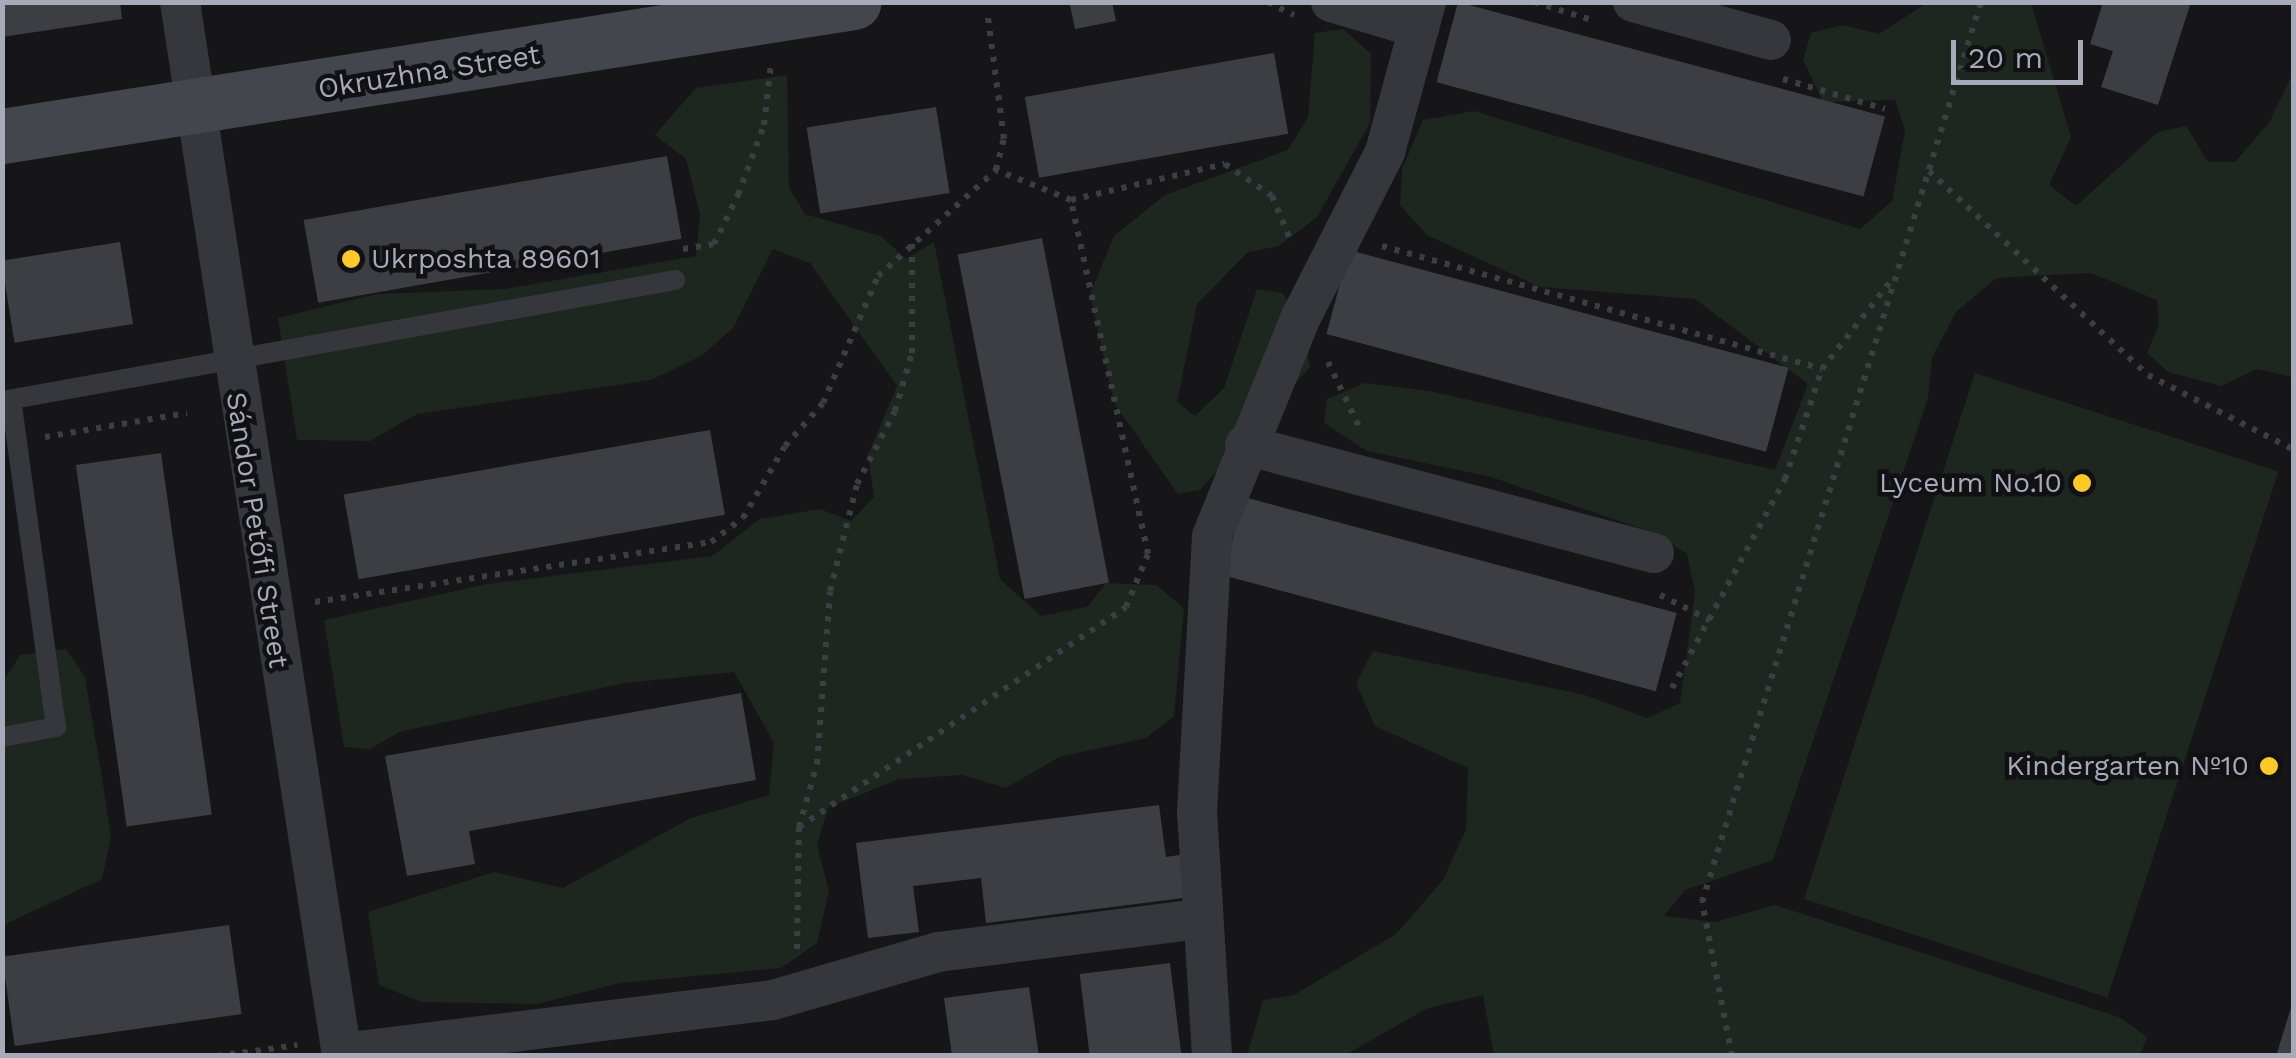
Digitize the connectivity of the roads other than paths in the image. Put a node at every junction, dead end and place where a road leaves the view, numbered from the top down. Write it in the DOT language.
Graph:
graph roads {
  1 [pos="180,2"];
  2 [pos="854,2"];
  3 [pos="1633,2"];
  4 [pos="1318,10"];
  5 [pos="1423,15"];
  6 [pos="751,26"];
  7 [pos="1771,40"];
  8 [pos="197,109"];
  9 [pos="2,136"];
  10 [pos="675,280"];
  11 [pos="230,362"];
  12 [pos="7,401"];
  13 [pos="1245,445"];
  14 [pos="1654,554"];
  15 [pos="2,736"];
  16 [pos="1198,919"];
  17 [pos="337,1051"];
  18 [pos="1212,1056"];
  1 -- 8 [label="street, Sándor Petőfi Street"];
  2 -- 6 [label="street, Okruzhna Street"];
  3 -- 7 [label="street"];
  4 -- 5 [label="street"];
  5 -- 13 [label="street"];
  6 -- 8 [label="street, Okruzhna Street"];
  8 -- 9 [label="street, Okruzhna Street"];
  8 -- 11 [label="street, Sándor Petőfi Street"];
  10 -- 11 [label="lane"];
  11 -- 12 [label="lane"];
  11 -- 17 [label="street, Sándor Petőfi Street"];
  12 -- 15 [label="lane"];
  13 -- 14 [label="street"];
  13 -- 16 [label="street"];
  16 -- 17 [label="street"];
  16 -- 18 [label="street"];
}
